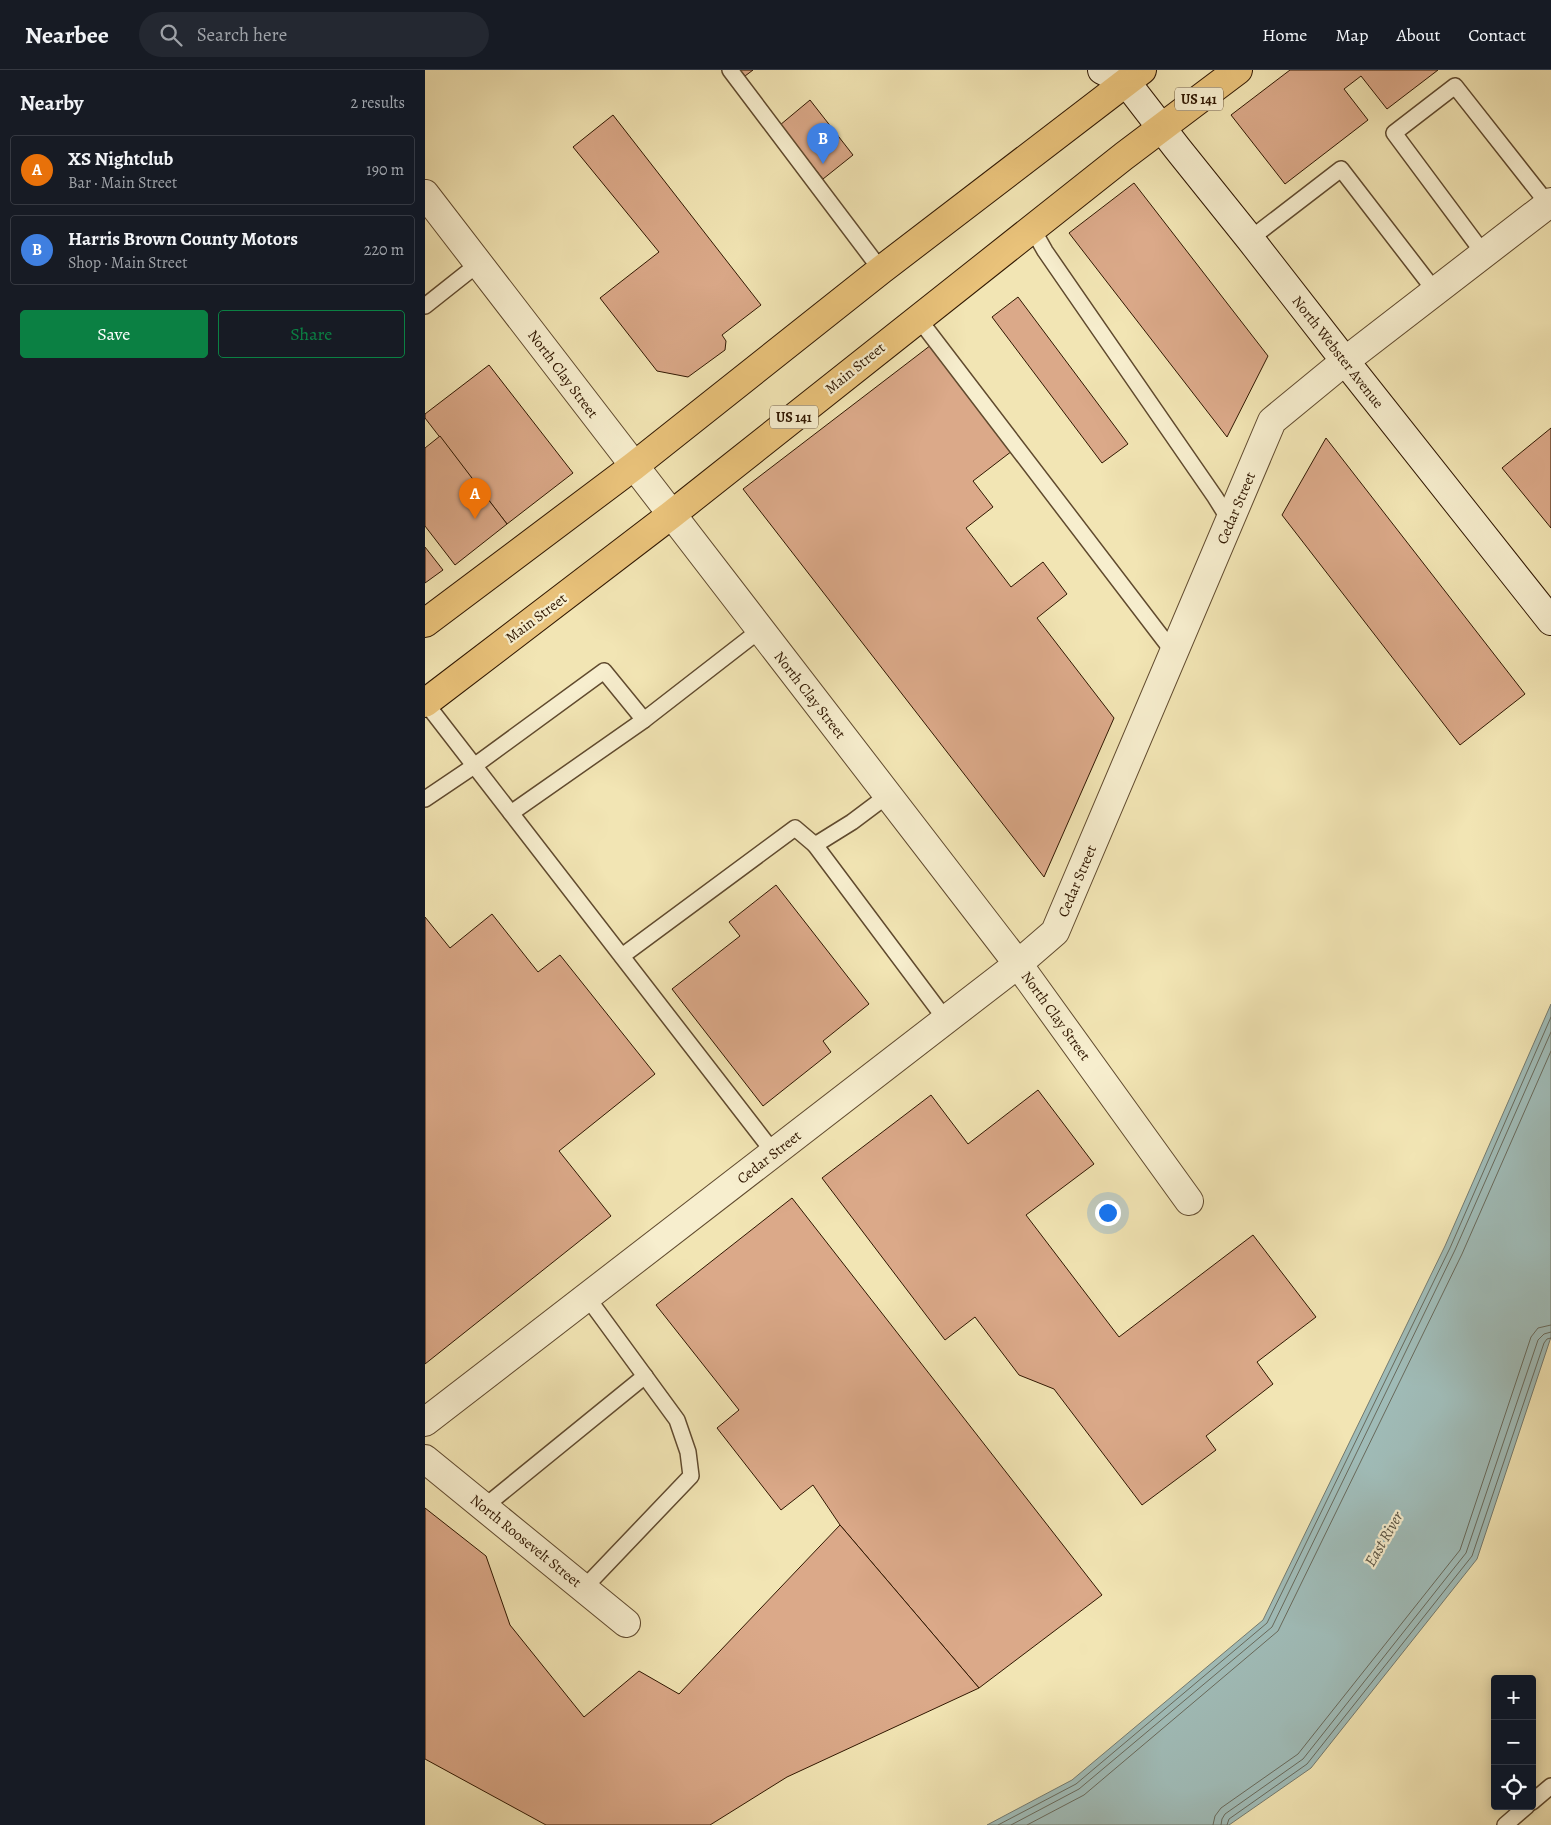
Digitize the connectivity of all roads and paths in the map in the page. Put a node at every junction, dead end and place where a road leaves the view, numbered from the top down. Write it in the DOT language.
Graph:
graph roads {
  1 [pos="729,70"];
  2 [pos="1103,70"];
  3 [pos="1237,70"];
  4 [pos="1132,74"];
  5 [pos="1161,127"];
  6 [pos="425,194"];
  7 [pos="1549,203"];
  8 [pos="1032,228"];
  9 [pos="1250,239"];
  10 [pos="1484,254"];
  11 [pos="478,264"];
  12 [pos="881,270"];
  13 [pos="1435,291"];
  14 [pos="425,306"];
  15 [pos="918,318"];
  16 [pos="1345,361"];
  17 [pos="633,466"];
  18 [pos="671,515"];
  19 [pos="1230,521"];
  20 [pos="1551,620"];
  21 [pos="425,622"];
  22 [pos="760,630"];
  23 [pos="1174,653"];
  24 [pos="425,702"];
  25 [pos="645,720"];
  26 [pos="474,766"];
  27 [pos="888,795"];
  28 [pos="425,799"];
  29 [pos="511,813"];
  30 [pos="815,845"];
  31 [pos="622,956"];
  32 [pos="1018,964"];
  33 [pos="945,1020"];
  34 [pos="774,1153"];
  35 [pos="1189,1200"];
  36 [pos="587,1297"];
  37 [pos="645,1376"];
  38 [pos="425,1422"];
  39 [pos="425,1459"];
  40 [pos="484,1507"];
  41 [pos="584,1588"];
  42 [pos="626,1623"];
  43 [pos="1551,1786"];
  44 [pos="1536,1799"];
  45 [pos="1522,1810"];
  46 [pos="1505,1825"];
  1 -- 12 [label="lane"];
  2 -- 4 [label="street, North Webster Avenue"];
  3 -- 5 [label="main road, Main Street / US 141"];
  4 -- 5 [label="street, North Webster Avenue"];
  4 -- 12 [label="main road"];
  5 -- 8 [label="main road, Main Street / US 141"];
  5 -- 9 [label="street, North Webster Avenue"];
  6 -- 11 [label="street, North Clay Street"];
  7 -- 10 [label="street, Cedar Street"];
  7 -- 10 [label="lane"];
  8 -- 15 [label="main road, Main Street / US 141"];
  8 -- 19 [label="lane"];
  9 -- 13 [label="lane"];
  9 -- 16 [label="street, North Webster Avenue"];
  10 -- 13 [label="street, Cedar Street"];
  11 -- 14 [label="lane"];
  11 -- 17 [label="street, North Clay Street"];
  12 -- 17 [label="main road"];
  13 -- 16 [label="street, Cedar Street"];
  15 -- 18 [label="main road, Main Street / US 141"];
  15 -- 23 [label="lane"];
  16 -- 19 [label="street, Cedar Street"];
  16 -- 20 [label="street, North Webster Avenue"];
  17 -- 18 [label="street, North Clay Street"];
  17 -- 21 [label="main road"];
  18 -- 22 [label="street, North Clay Street"];
  18 -- 24 [label="main road, Main Street / US 141"];
  19 -- 23 [label="street, Cedar Street"];
  22 -- 25 [label="lane"];
  22 -- 27 [label="street, North Clay Street"];
  23 -- 32 [label="street, Cedar Street"];
  24 -- 26 [label="lane"];
  25 -- 26 [label="lane"];
  25 -- 29 [label="lane"];
  26 -- 28 [label="lane"];
  26 -- 29 [label="lane"];
  27 -- 30 [label="lane"];
  27 -- 32 [label="street, North Clay Street"];
  29 -- 31 [label="lane"];
  30 -- 31 [label="lane"];
  30 -- 33 [label="lane"];
  31 -- 34 [label="lane"];
  32 -- 33 [label="street, Cedar Street"];
  32 -- 35 [label="street, North Clay Street"];
  33 -- 34 [label="street, Cedar Street"];
  34 -- 36 [label="street, Cedar Street"];
  36 -- 37 [label="lane"];
  36 -- 38 [label="street, Cedar Street"];
  37 -- 40 [label="lane"];
  37 -- 41 [label="lane"];
  39 -- 40 [label="street, North Roosevelt Street"];
  40 -- 41 [label="street, North Roosevelt Street"];
  41 -- 42 [label="street, North Roosevelt Street"];
  43 -- 44 [label="lane"];
  45 -- 46 [label="lane"];
}
